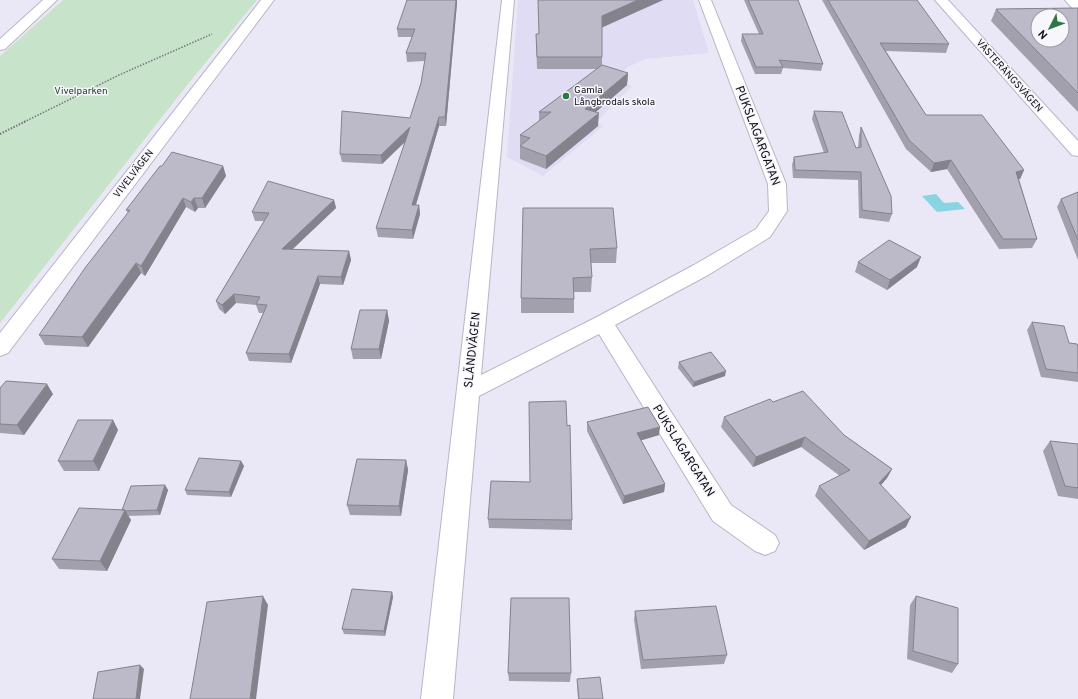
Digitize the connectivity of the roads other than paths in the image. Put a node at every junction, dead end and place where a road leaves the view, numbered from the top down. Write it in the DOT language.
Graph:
graph roads {
  1 [pos="52,0"];
  2 [pos="268,0"];
  3 [pos="508,0"];
  4 [pos="705,0"];
  5 [pos="941,0"];
  6 [pos="1071,0"];
  7 [pos="1078,6"];
  8 [pos="0,46"];
  9 [pos="1078,151"];
  10 [pos="603,323"];
  11 [pos="0,348"];
  12 [pos="469,391"];
  13 [pos="765,543"];
  14 [pos="437,699"];
  1 -- 8 [label="street"];
  2 -- 11 [label="street, VIVELVÄGEN"];
  3 -- 12 [label="street, SLÄNDVÄGEN"];
  4 -- 10 [label="street, PUKSLAGARGATAN"];
  5 -- 9 [label="street, VÄSTERÄNGSVÄGEN"];
  6 -- 7 [label="street"];
  10 -- 12 [label="street, PUKSLAGARGATAN"];
  10 -- 13 [label="street, PUKSLAGARGATAN"];
  12 -- 14 [label="street, SLÄNDVÄGEN"];
}
